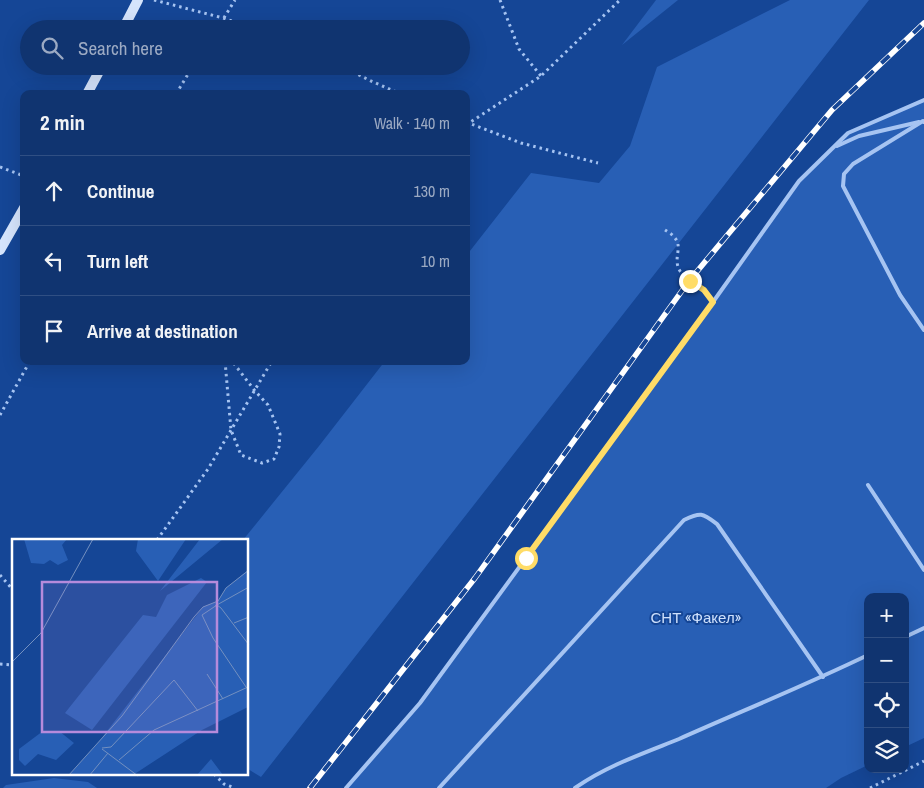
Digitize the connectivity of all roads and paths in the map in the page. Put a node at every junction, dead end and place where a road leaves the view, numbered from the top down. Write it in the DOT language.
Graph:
graph roads {
  1 [pos="138,0"];
  2 [pos="154,0"];
  3 [pos="235,0"];
  4 [pos="500,0"];
  5 [pos="620,0"];
  6 [pos="223,18"];
  7 [pos="128,20"];
  8 [pos="229,20"];
  9 [pos="97,75"];
  10 [pos="188,75"];
  11 [pos="359,75"];
  12 [pos="540,76"];
  13 [pos="89,90"];
  14 [pos="178,90"];
  15 [pos="392,90"];
  16 [pos="924,100"];
  17 [pos="924,121"];
  18 [pos="470,122"];
  19 [pos="470,124"];
  20 [pos="832,148"];
  21 [pos="598,163"];
  22 [pos="0,167"];
  23 [pos="20,174"];
  24 [pos="20,215"];
  25 [pos="665,230"];
  26 [pos="0,250"];
  27 [pos="713,302"];
  28 [pos="924,330"];
  29 [pos="28,365"];
  30 [pos="225,365"];
  31 [pos="235,365"];
  32 [pos="270,365"];
  33 [pos="255,391"];
  34 [pos="0,415"];
  35 [pos="231,430"];
  36 [pos="868,485"];
  37 [pos="158,539"];
  38 [pos="924,570"];
  39 [pos="0,575"];
  40 [pos="12,589"];
  41 [pos="924,628"];
  42 [pos="909,635"];
  43 [pos="864,657"];
  44 [pos="822,677"];
  45 [pos="924,761"];
  46 [pos="216,776"];
  47 [pos="235,788"];
  48 [pos="346,788"];
  49 [pos="439,788"];
  50 [pos="576,788"];
  51 [pos="870,788"];
  1 -- 7 [label="street"];
  2 -- 6 [label="path"];
  3 -- 6 [label="path"];
  4 -- 12 [label="path"];
  5 -- 12 [label="path"];
  6 -- 8 [label="path"];
  9 -- 13 [label="street"];
  10 -- 14 [label="path"];
  11 -- 15 [label="path"];
  12 -- 18 [label="path"];
  16 -- 20 [label="lane"];
  17 -- 20 [label="lane"];
  17 -- 28 [label="lane"];
  19 -- 21 [label="path"];
  20 -- 27 [label="lane"];
  22 -- 23 [label="path"];
  24 -- 26 [label="street"];
  25 -- 27 [label="path"];
  27 -- 48 [label="lane"];
  29 -- 34 [label="path"];
  30 -- 35 [label="path"];
  31 -- 33 [label="path"];
  32 -- 33 [label="path"];
  33 -- 35 [label="path"];
  33 -- 35 [label="path"];
  35 -- 37 [label="path"];
  36 -- 38 [label="lane"];
  39 -- 40 [label="path"];
  41 -- 42 [label="lane"];
  43 -- 44 [label="lane"];
  44 -- 49 [label="lane"];
  44 -- 50 [label="lane"];
  45 -- 51 [label="path"];
  46 -- 47 [label="path"];
}
